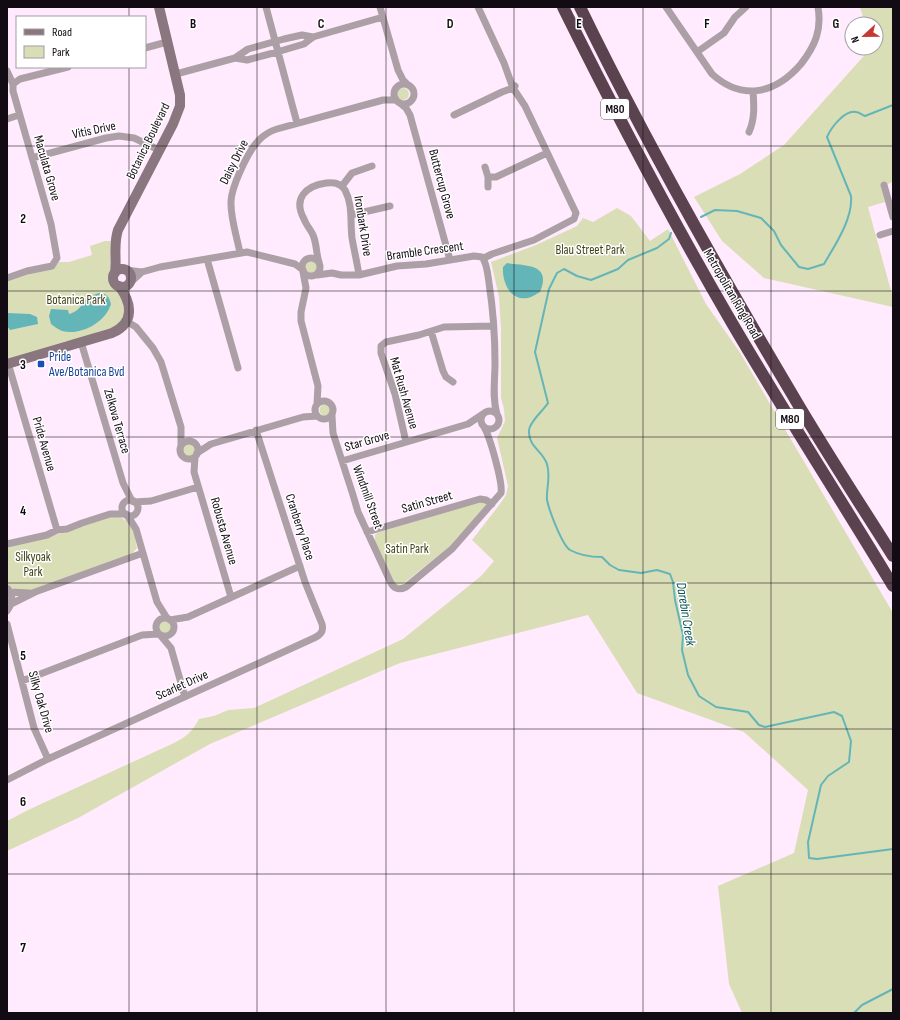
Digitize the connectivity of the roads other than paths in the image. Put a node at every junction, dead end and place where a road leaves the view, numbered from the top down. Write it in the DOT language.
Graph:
graph roads {
  1 [pos="158,7"];
  2 [pos="266,7"];
  3 [pos="380,7"];
  4 [pos="478,7"];
  5 [pos="563,7"];
  6 [pos="580,7"];
  7 [pos="666,7"];
  8 [pos="746,7"];
  9 [pos="818,7"];
  10 [pos="383,17"];
  11 [pos="313,37"];
  12 [pos="167,42"];
  13 [pos="274,42"];
  14 [pos="146,48"];
  15 [pos="277,52"];
  16 [pos="697,52"];
  17 [pos="235,58"];
  18 [pos="64,68"];
  19 [pos="398,70"];
  20 [pos="7,71"];
  21 [pos="176,74"];
  22 [pos="13,84"];
  23 [pos="408,86"];
  24 [pos="514,87"];
  25 [pos="395,90"];
  26 [pos="753,91"];
  27 [pos="412,99"];
  28 [pos="383,100"];
  29 [pos="398,101"];
  30 [pos="19,115"];
  31 [pos="410,115"];
  32 [pos="454,115"];
  33 [pos="7,119"];
  34 [pos="297,123"];
  35 [pos="749,132"];
  36 [pos="159,150"];
  37 [pos="547,152"];
  38 [pos="32,158"];
  39 [pos="372,166"];
  40 [pos="485,167"];
  41 [pos="488,177"];
  42 [pos="884,185"];
  43 [pos="342,186"];
  44 [pos="488,187"];
  45 [pos="390,206"];
  46 [pos="351,215"];
  47 [pos="893,217"];
  48 [pos="893,231"];
  49 [pos="880,235"];
  50 [pos="316,246"];
  51 [pos="240,253"];
  52 [pos="207,258"];
  53 [pos="484,258"];
  54 [pos="307,259"];
  55 [pos="450,260"];
  56 [pos="295,264"];
  57 [pos="320,264"];
  58 [pos="121,271"];
  59 [pos="303,271"];
  60 [pos="142,272"];
  61 [pos="332,273"];
  62 [pos="316,275"];
  63 [pos="359,275"];
  64 [pos="7,278"];
  65 [pos="125,285"];
  66 [pos="306,288"];
  67 [pos="126,321"];
  68 [pos="493,326"];
  69 [pos="431,331"];
  70 [pos="81,342"];
  71 [pos="7,364"];
  72 [pos="238,368"];
  73 [pos="453,382"];
  74 [pos="318,386"];
  75 [pos="494,392"];
  76 [pos="327,401"];
  77 [pos="317,404"];
  78 [pos="484,413"];
  79 [pos="497,414"];
  80 [pos="332,416"];
  81 [pos="303,417"];
  82 [pos="319,417"];
  83 [pos="468,424"];
  84 [pos="181,427"];
  85 [pos="484,427"];
  86 [pos="495,428"];
  87 [pos="256,430"];
  88 [pos="333,433"];
  89 [pos="191,442"];
  90 [pos="406,442"];
  91 [pos="490,442"];
  92 [pos="211,444"];
  93 [pos="181,445"];
  94 [pos="196,455"];
  95 [pos="185,459"];
  96 [pos="342,461"];
  97 [pos="194,472"];
  98 [pos="123,484"];
  99 [pos="198,487"];
  100 [pos="133,501"];
  101 [pos="151,501"];
  102 [pos="492,504"];
  103 [pos="123,505"];
  104 [pos="136,511"];
  105 [pos="110,514"];
  106 [pos="126,515"];
  107 [pos="136,529"];
  108 [pos="57,530"];
  109 [pos="367,532"];
  110 [pos="7,544"];
  111 [pos="143,553"];
  112 [pos="893,556"];
  113 [pos="300,566"];
  114 [pos="893,586"];
  115 [pos="9,591"];
  116 [pos="36,592"];
  117 [pos="231,597"];
  118 [pos="157,602"];
  119 [pos="9,608"];
  120 [pos="188,617"];
  121 [pos="169,619"];
  122 [pos="157,622"];
  123 [pos="8,626"];
  124 [pos="323,630"];
  125 [pos="173,631"];
  126 [pos="160,635"];
  127 [pos="142,636"];
  128 [pos="171,648"];
  129 [pos="22,681"];
  130 [pos="185,697"];
  131 [pos="48,760"];
  132 [pos="7,780"];
  1 -- 12 [label="street, Botanica Boulevard"];
  2 -- 13 [label="street"];
  3 -- 10 [label="street"];
  4 -- 24 [label="street"];
  5 -- 114 [label="highway, Metropolitan Ring Road / M80"];
  6 -- 112 [label="highway, Metropolitan Ring Road / M80"];
  7 -- 16 [label="street"];
  8 -- 16 [label="street"];
  9 -- 26 [label="street"];
  10 -- 11 [label="street"];
  10 -- 19 [label="street"];
  11 -- 13 [label="street"];
  11 -- 15 [label="street"];
  12 -- 14 [label="street"];
  12 -- 21 [label="street, Botanica Boulevard"];
  13 -- 15 [label="street"];
  13 -- 17 [label="street"];
  15 -- 17 [label="street"];
  15 -- 34 [label="street"];
  16 -- 26 [label="street"];
  17 -- 21 [label="street"];
  18 -- 22 [label="street"];
  19 -- 23 [label="street"];
  19 -- 25 [label="street"];
  20 -- 22 [label="street, Maculata Grove"];
  21 -- 36 [label="street, Botanica Boulevard"];
  22 -- 30 [label="street, Maculata Grove"];
  23 -- 25 [label="street"];
  23 -- 27 [label="street"];
  24 -- 32 [label="street"];
  24 -- 37 [label="street"];
  25 -- 28 [label="street, Daisy Drive"];
  25 -- 29 [label="street"];
  26 -- 35 [label="street"];
  27 -- 29 [label="street"];
  27 -- 31 [label="street, Buttercup Grove"];
  28 -- 29 [label="street, Daisy Drive"];
  28 -- 34 [label="street, Daisy Drive"];
  29 -- 31 [label="street, Buttercup Grove"];
  30 -- 33 [label="street"];
  30 -- 38 [label="street, Maculata Grove"];
  31 -- 55 [label="street, Buttercup Grove"];
  34 -- 51 [label="street, Daisy Drive"];
  36 -- 38 [label="street, Vitis Drive"];
  36 -- 58 [label="street, Botanica Boulevard"];
  37 -- 41 [label="street"];
  37 -- 53 [label="street"];
  38 -- 64 [label="street, Maculata Grove"];
  39 -- 43 [label="street"];
  40 -- 41 [label="street"];
  41 -- 44 [label="street"];
  42 -- 47 [label="street"];
  43 -- 46 [label="street, Ironbark Drive"];
  43 -- 50 [label="street, Ironbark Drive"];
  45 -- 46 [label="street"];
  46 -- 63 [label="street, Ironbark Drive"];
  48 -- 49 [label="street"];
  50 -- 54 [label="street"];
  50 -- 57 [label="street, Ironbark Drive"];
  51 -- 52 [label="street"];
  51 -- 56 [label="street"];
  52 -- 60 [label="street"];
  52 -- 72 [label="street"];
  53 -- 55 [label="street, Bramble Crescent"];
  53 -- 68 [label="street"];
  54 -- 56 [label="street"];
  54 -- 57 [label="street"];
  54 -- 59 [label="street"];
  55 -- 63 [label="street, Bramble Crescent"];
  56 -- 59 [label="street"];
  57 -- 61 [label="street, Bramble Crescent"];
  57 -- 62 [label="street"];
  58 -- 60 [label="street"];
  58 -- 65 [label="street"];
  58 -- 65 [label="street"];
  59 -- 62 [label="street"];
  59 -- 66 [label="street"];
  60 -- 65 [label="street"];
  61 -- 62 [label="street, Bramble Crescent"];
  61 -- 63 [label="street, Bramble Crescent"];
  62 -- 66 [label="street"];
  65 -- 67 [label="street"];
  66 -- 74 [label="street"];
  67 -- 70 [label="street"];
  67 -- 84 [label="street"];
  68 -- 69 [label="street, Mat Rush Avenue"];
  68 -- 75 [label="street"];
  69 -- 73 [label="street"];
  69 -- 90 [label="street, Mat Rush Avenue"];
  70 -- 71 [label="street"];
  70 -- 98 [label="street, Zelkova Terrace"];
  71 -- 108 [label="street, Pride Avenue"];
  74 -- 76 [label="street"];
  74 -- 77 [label="street"];
  75 -- 78 [label="street"];
  75 -- 79 [label="street"];
  76 -- 77 [label="street"];
  76 -- 80 [label="street"];
  77 -- 81 [label="street"];
  77 -- 82 [label="street"];
  78 -- 79 [label="street"];
  78 -- 83 [label="street, Star Grove"];
  78 -- 85 [label="street"];
  79 -- 86 [label="street"];
  80 -- 82 [label="street"];
  80 -- 88 [label="street, Windmill Street"];
  81 -- 82 [label="street"];
  81 -- 87 [label="street"];
  82 -- 88 [label="street, Windmill Street"];
  83 -- 85 [label="street, Star Grove"];
  83 -- 90 [label="street, Star Grove"];
  84 -- 89 [label="street"];
  84 -- 93 [label="street"];
  85 -- 86 [label="street"];
  85 -- 91 [label="street"];
  86 -- 91 [label="street"];
  87 -- 92 [label="street"];
  87 -- 113 [label="street, Cranberry Place"];
  88 -- 96 [label="street, Windmill Street"];
  89 -- 92 [label="street"];
  89 -- 93 [label="street"];
  89 -- 94 [label="street"];
  90 -- 96 [label="street, Star Grove"];
  91 -- 102 [label="street"];
  92 -- 94 [label="street"];
  93 -- 95 [label="street"];
  94 -- 95 [label="street"];
  94 -- 97 [label="street, Robusta Avenue"];
  95 -- 97 [label="street, Robusta Avenue"];
  96 -- 109 [label="street, Windmill Street"];
  97 -- 99 [label="street, Robusta Avenue"];
  98 -- 100 [label="street, Zelkova Terrace"];
  98 -- 103 [label="street, Zelkova Terrace"];
  99 -- 101 [label="street"];
  99 -- 117 [label="street, Robusta Avenue"];
  100 -- 101 [label="street"];
  100 -- 103 [label="street"];
  100 -- 104 [label="street"];
  101 -- 104 [label="street"];
  102 -- 109 [label="street, Satin Street"];
  102 -- 109 [label="street, Windmill Street"];
  103 -- 105 [label="street"];
  103 -- 106 [label="street"];
  104 -- 106 [label="street"];
  104 -- 107 [label="street"];
  105 -- 106 [label="street"];
  105 -- 108 [label="street"];
  106 -- 107 [label="street"];
  107 -- 111 [label="street"];
  108 -- 110 [label="street"];
  111 -- 116 [label="street"];
  111 -- 118 [label="street"];
  113 -- 117 [label="street"];
  113 -- 124 [label="street, Cranberry Place"];
  115 -- 116 [label="street"];
  115 -- 119 [label="street, Silky Oak Drive"];
  116 -- 119 [label="street"];
  117 -- 120 [label="street"];
  118 -- 121 [label="street"];
  118 -- 122 [label="street"];
  119 -- 123 [label="street, Silky Oak Drive"];
  120 -- 121 [label="street"];
  120 -- 125 [label="street"];
  121 -- 122 [label="street"];
  121 -- 125 [label="street"];
  122 -- 126 [label="street"];
  122 -- 127 [label="street"];
  123 -- 129 [label="street, Silky Oak Drive"];
  124 -- 130 [label="street, Scarlet Drive"];
  125 -- 126 [label="street"];
  125 -- 128 [label="street"];
  126 -- 127 [label="street"];
  126 -- 128 [label="street"];
  127 -- 129 [label="street"];
  128 -- 130 [label="street"];
  129 -- 131 [label="street, Silky Oak Drive"];
  130 -- 131 [label="street, Scarlet Drive"];
  131 -- 132 [label="street, Scarlet Drive"];
}
